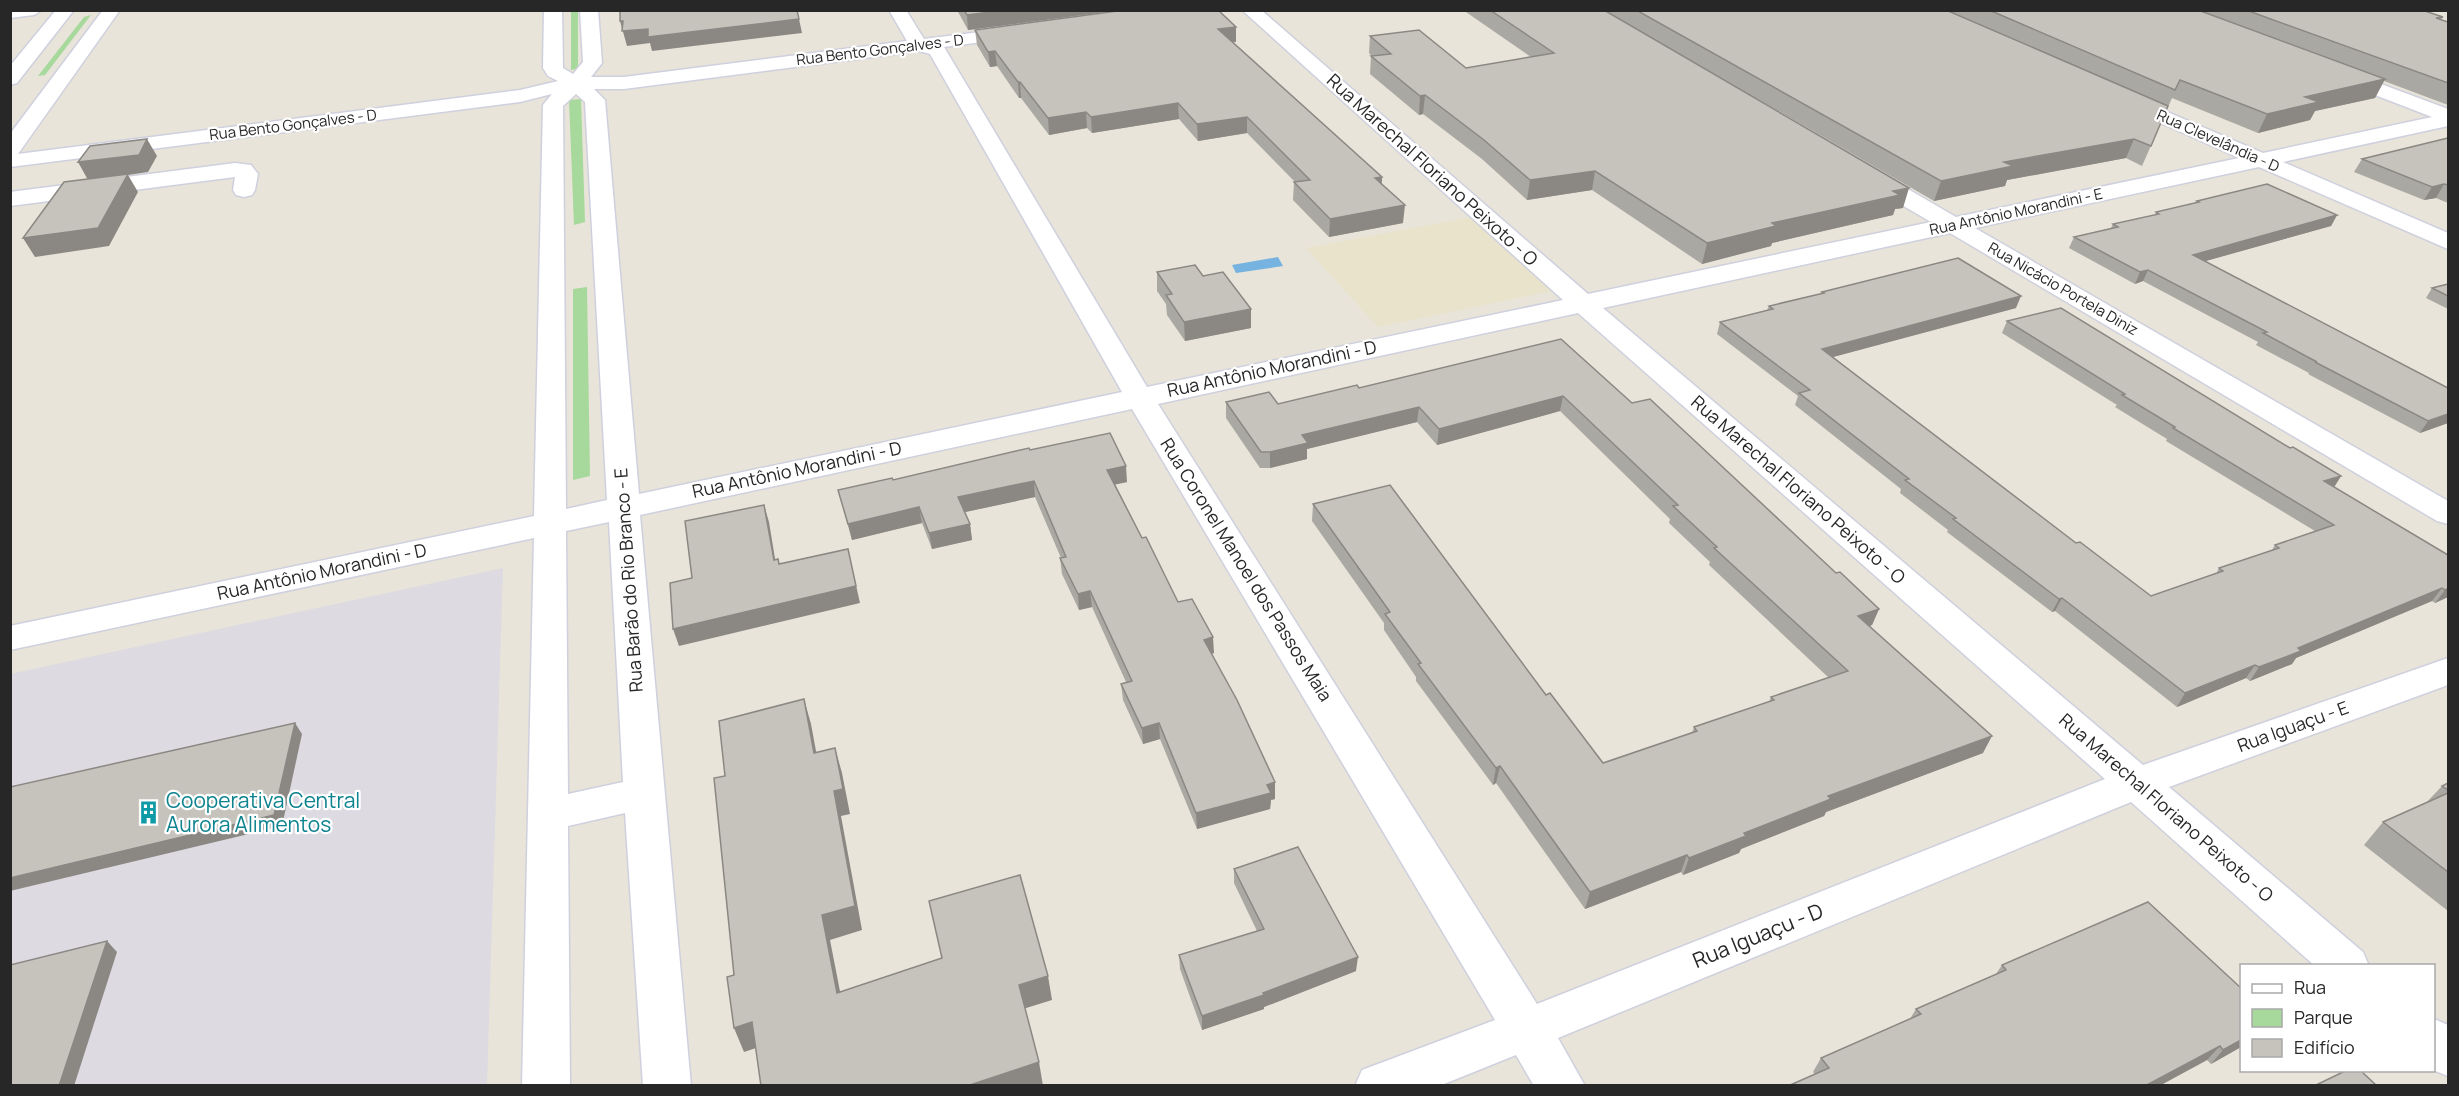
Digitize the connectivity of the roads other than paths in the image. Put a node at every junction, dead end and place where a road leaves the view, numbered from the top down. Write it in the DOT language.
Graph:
graph roads {
  1 [pos="34,10"];
  2 [pos="66,10"];
  3 [pos="112,10"];
  4 [pos="553,10"];
  5 [pos="589,10"];
  6 [pos="897,10"];
  7 [pos="1252,11"];
  8 [pos="10,13"];
  9 [pos="1036,25"];
  10 [pos="928,38"];
  11 [pos="2325,69"];
  12 [pos="10,79"];
  13 [pos="58,83"];
  14 [pos="575,83"];
  15 [pos="10,89"];
  16 [pos="2106,92"];
  17 [pos="299,118"];
  18 [pos="2448,118"];
  19 [pos="10,149"];
  20 [pos="2258,159"];
  21 [pos="1842,160"];
  22 [pos="10,161"];
  23 [pos="244,190"];
  24 [pos="10,199"];
  25 [pos="1954,225"];
  26 [pos="2448,243"];
  27 [pos="580,258"];
  28 [pos="1583,303"];
  29 [pos="1139,397"];
  30 [pos="624,508"];
  31 [pos="2448,514"];
  32 [pos="548,524"];
  33 [pos="10,638"];
  34 [pos="2448,671"];
  35 [pos="2137,783"];
  36 [pos="644,794"];
  37 [pos="547,815"];
  38 [pos="2345,964"];
  39 [pos="1527,1029"];
  40 [pos="2435,1043"];
  41 [pos="2448,1054"];
  42 [pos="546,1086"];
  43 [pos="667,1086"];
  44 [pos="1379,1086"];
  45 [pos="1561,1086"];
  1 -- 8 [label="street"];
  2 -- 12 [label="street"];
  3 -- 13 [label="street"];
  4 -- 14 [label="street, Rua Barão do Rio Branco - E"];
  5 -- 14 [label="street, Rua Barão do Rio Branco - E"];
  6 -- 10 [label="street, Rua Coronel Manoel dos Passos Maia"];
  7 -- 28 [label="street, Rua Marechal Floriano Peixoto - O"];
  9 -- 10 [label="street, Rua Bento Gonçalves - D"];
  10 -- 14 [label="street, Rua Bento Gonçalves - D"];
  10 -- 29 [label="street, Rua Coronel Manoel dos Passos Maia"];
  11 -- 18 [label="street"];
  13 -- 15 [label="street"];
  13 -- 19 [label="street"];
  14 -- 17 [label="street, Rua Bento Gonçalves - D"];
  14 -- 27 [label="street, Rua Barão do Rio Branco - E"];
  14 -- 27 [label="street, Rua Barão do Rio Branco - E"];
  16 -- 20 [label="street, Rua Clevelândia - D"];
  17 -- 19 [label="street, Rua Bento Gonçalves - D"];
  17 -- 22 [label="street, Rua Bento Gonçalves - D"];
  18 -- 20 [label="street, Rua Antônio Morandini - E"];
  20 -- 25 [label="street, Rua Antônio Morandini - E"];
  20 -- 26 [label="street, Rua Clevelândia - D"];
  21 -- 25 [label="street, Rua Nicácio Portela Diniz"];
  23 -- 24 [label="street"];
  25 -- 28 [label="street, Rua Antônio Morandini - E"];
  25 -- 31 [label="street, Rua Nicácio Portela Diniz"];
  27 -- 30 [label="street, Rua Barão do Rio Branco - E"];
  27 -- 32 [label="street, Rua Barão do Rio Branco - E"];
  28 -- 29 [label="street, Rua Antônio Morandini - D"];
  28 -- 35 [label="street, Rua Marechal Floriano Peixoto - O"];
  29 -- 30 [label="street, Rua Antônio Morandini - D"];
  29 -- 39 [label="street, Rua Coronel Manoel dos Passos Maia"];
  30 -- 32 [label="street, Rua Antônio Morandini - D"];
  30 -- 36 [label="street, Rua Barão do Rio Branco - E"];
  32 -- 33 [label="street, Rua Antônio Morandini - D"];
  32 -- 37 [label="street, Rua Barão do Rio Branco - E"];
  34 -- 35 [label="street, Rua Iguaçu - E"];
  35 -- 38 [label="street, Rua Marechal Floriano Peixoto - O"];
  35 -- 39 [label="street, Rua Iguaçu - D"];
  36 -- 37 [label="street"];
  36 -- 43 [label="street, Rua Barão do Rio Branco - E"];
  37 -- 42 [label="street, Rua Barão do Rio Branco - E"];
  39 -- 44 [label="street, Rua Iguaçu - D"];
  39 -- 45 [label="street, Rua Coronel Manoel dos Passos Maia"];
  40 -- 41 [label="street"];
}
